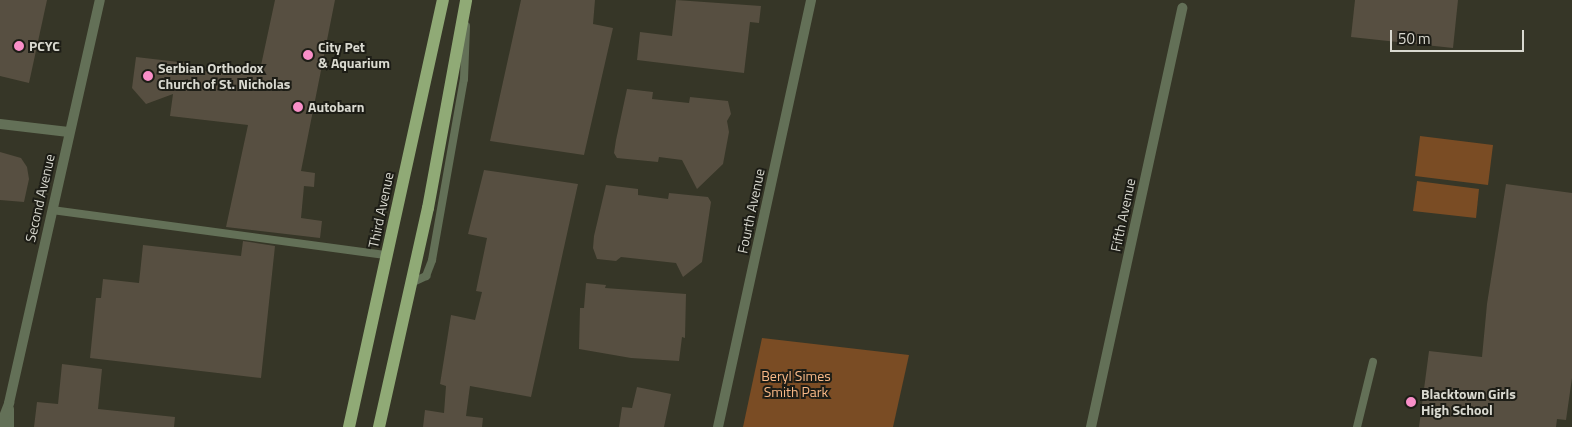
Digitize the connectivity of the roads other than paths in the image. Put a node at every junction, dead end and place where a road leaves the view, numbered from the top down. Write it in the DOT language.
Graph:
graph roads {
  1 [pos="100,0"];
  2 [pos="443,0"];
  3 [pos="811,0"];
  4 [pos="466,2"];
  5 [pos="1182,8"];
  6 [pos="0,124"];
  7 [pos="70,132"];
  8 [pos="52,210"];
  9 [pos="387,255"];
  10 [pos="1373,362"];
  11 [pos="9,403"];
  12 [pos="0,427"];
  13 [pos="9,427"];
  14 [pos="349,427"];
  15 [pos="379,427"];
  16 [pos="718,427"];
  17 [pos="1091,427"];
  18 [pos="1357,427"];
  1 -- 7 [label="street, Second Avenue"];
  2 -- 9 [label="main road, Third Avenue"];
  3 -- 16 [label="street, Fourth Avenue"];
  4 -- 15 [label="main road"];
  5 -- 17 [label="street, Fifth Avenue"];
  6 -- 7 [label="street"];
  7 -- 8 [label="street, Second Avenue"];
  8 -- 9 [label="lane"];
  8 -- 11 [label="street, Second Avenue"];
  9 -- 14 [label="main road, Third Avenue"];
  10 -- 18 [label="lane"];
  11 -- 12 [label="street, Second Avenue"];
  11 -- 13 [label="street, Second Avenue"];
}
